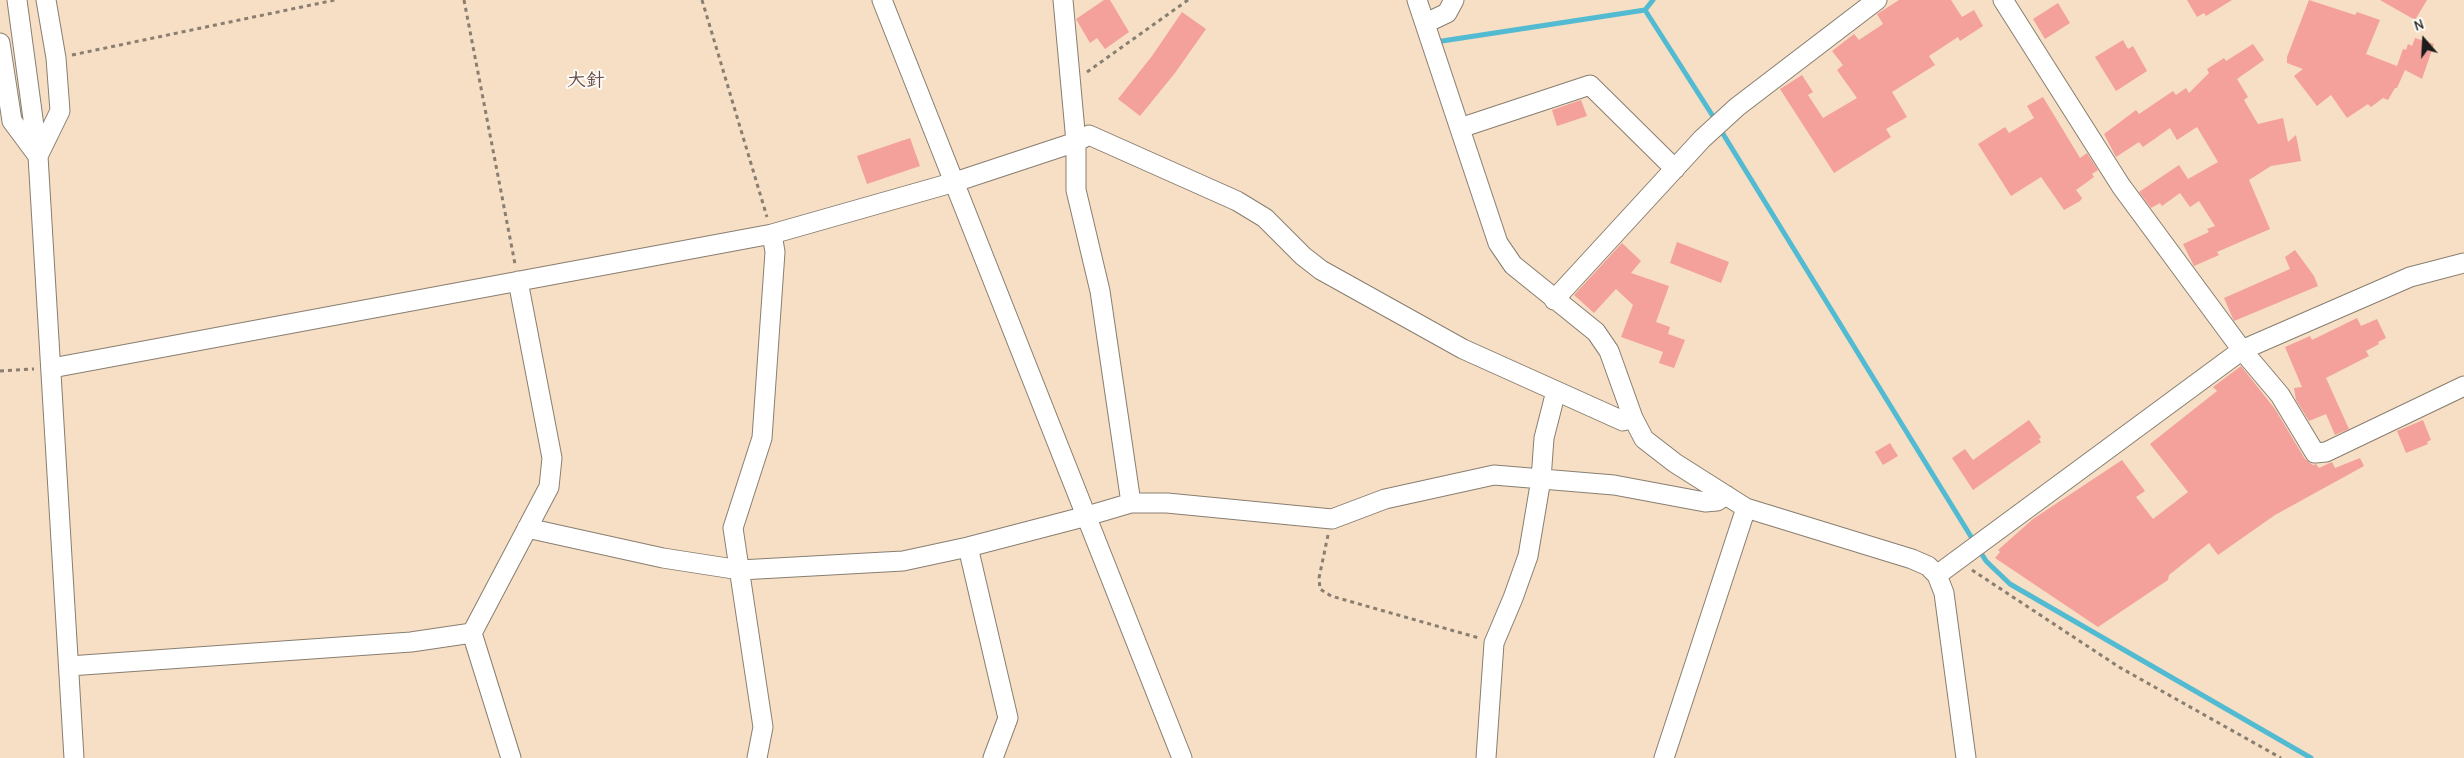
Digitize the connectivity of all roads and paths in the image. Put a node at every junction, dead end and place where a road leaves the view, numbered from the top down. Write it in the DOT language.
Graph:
graph roads {
  1 [pos="16,0"];
  2 [pos="46,0"];
  3 [pos="335,0"];
  4 [pos="464,0"];
  5 [pos="702,0"];
  6 [pos="882,0"];
  7 [pos="1063,0"];
  8 [pos="1188,0"];
  9 [pos="1417,0"];
  10 [pos="1454,0"];
  11 [pos="1877,0"];
  12 [pos="2003,0"];
  13 [pos="1426,23"];
  14 [pos="0,44"];
  15 [pos="56,58"];
  16 [pos="1071,81"];
  17 [pos="1460,128"];
  18 [pos="1076,142"];
  19 [pos="38,156"];
  20 [pos="1674,169"];
  21 [pos="955,182"];
  22 [pos="772,234"];
  23 [pos="2464,263"];
  24 [pos="518,280"];
  25 [pos="1554,300"];
  26 [pos="2242,350"];
  27 [pos="52,368"];
  28 [pos="0,371"];
  29 [pos="2464,386"];
  30 [pos="1556,391"];
  31 [pos="1633,418"];
  32 [pos="1541,479"];
  33 [pos="1726,496"];
  34 [pos="1130,503"];
  35 [pos="1746,508"];
  36 [pos="1087,516"];
  37 [pos="1332,519"];
  38 [pos="527,528"];
  39 [pos="968,547"];
  40 [pos="1957,560"];
  41 [pos="740,570"];
  42 [pos="1936,575"];
  43 [pos="472,633"];
  44 [pos="1494,643"];
  45 [pos="69,666"];
  46 [pos="74,758"];
  47 [pos="511,758"];
  48 [pos="757,758"];
  49 [pos="993,758"];
  50 [pos="1182,758"];
  51 [pos="1486,758"];
  52 [pos="1664,758"];
  53 [pos="1966,758"];
  54 [pos="2281,758"];
  1 -- 19 [label="street"];
  2 -- 15 [label="street"];
  3 -- 15 [label="path"];
  4 -- 24 [label="path"];
  5 -- 22 [label="path"];
  6 -- 21 [label="street"];
  7 -- 16 [label="street"];
  8 -- 16 [label="path"];
  9 -- 13 [label="street"];
  10 -- 13 [label="street"];
  11 -- 20 [label="street"];
  12 -- 26 [label="street"];
  13 -- 17 [label="street"];
  14 -- 19 [label="street"];
  15 -- 19 [label="street"];
  16 -- 18 [label="street"];
  17 -- 20 [label="street"];
  17 -- 25 [label="street"];
  18 -- 21 [label="street"];
  18 -- 30 [label="street"];
  18 -- 34 [label="street"];
  19 -- 27 [label="street"];
  20 -- 25 [label="street"];
  21 -- 22 [label="street"];
  21 -- 36 [label="street"];
  22 -- 24 [label="street"];
  22 -- 41 [label="street"];
  23 -- 26 [label="street"];
  24 -- 27 [label="street"];
  24 -- 38 [label="street"];
  25 -- 31 [label="street"];
  26 -- 29 [label="street"];
  26 -- 40 [label="street"];
  27 -- 28 [label="path"];
  27 -- 45 [label="street"];
  30 -- 31 [label="street"];
  30 -- 32 [label="street"];
  31 -- 33 [label="street"];
  32 -- 33 [label="street"];
  32 -- 37 [label="street"];
  32 -- 44 [label="street"];
  33 -- 35 [label="street"];
  34 -- 36 [label="street"];
  34 -- 37 [label="street"];
  35 -- 42 [label="street"];
  35 -- 52 [label="street"];
  36 -- 39 [label="street"];
  36 -- 50 [label="street"];
  37 -- 44 [label="path"];
  38 -- 41 [label="street"];
  38 -- 43 [label="street"];
  39 -- 41 [label="street"];
  39 -- 49 [label="street"];
  40 -- 42 [label="street"];
  40 -- 54 [label="path"];
  41 -- 48 [label="street"];
  42 -- 53 [label="street"];
  43 -- 45 [label="street"];
  43 -- 47 [label="street"];
  44 -- 51 [label="street"];
  45 -- 46 [label="street"];
}
